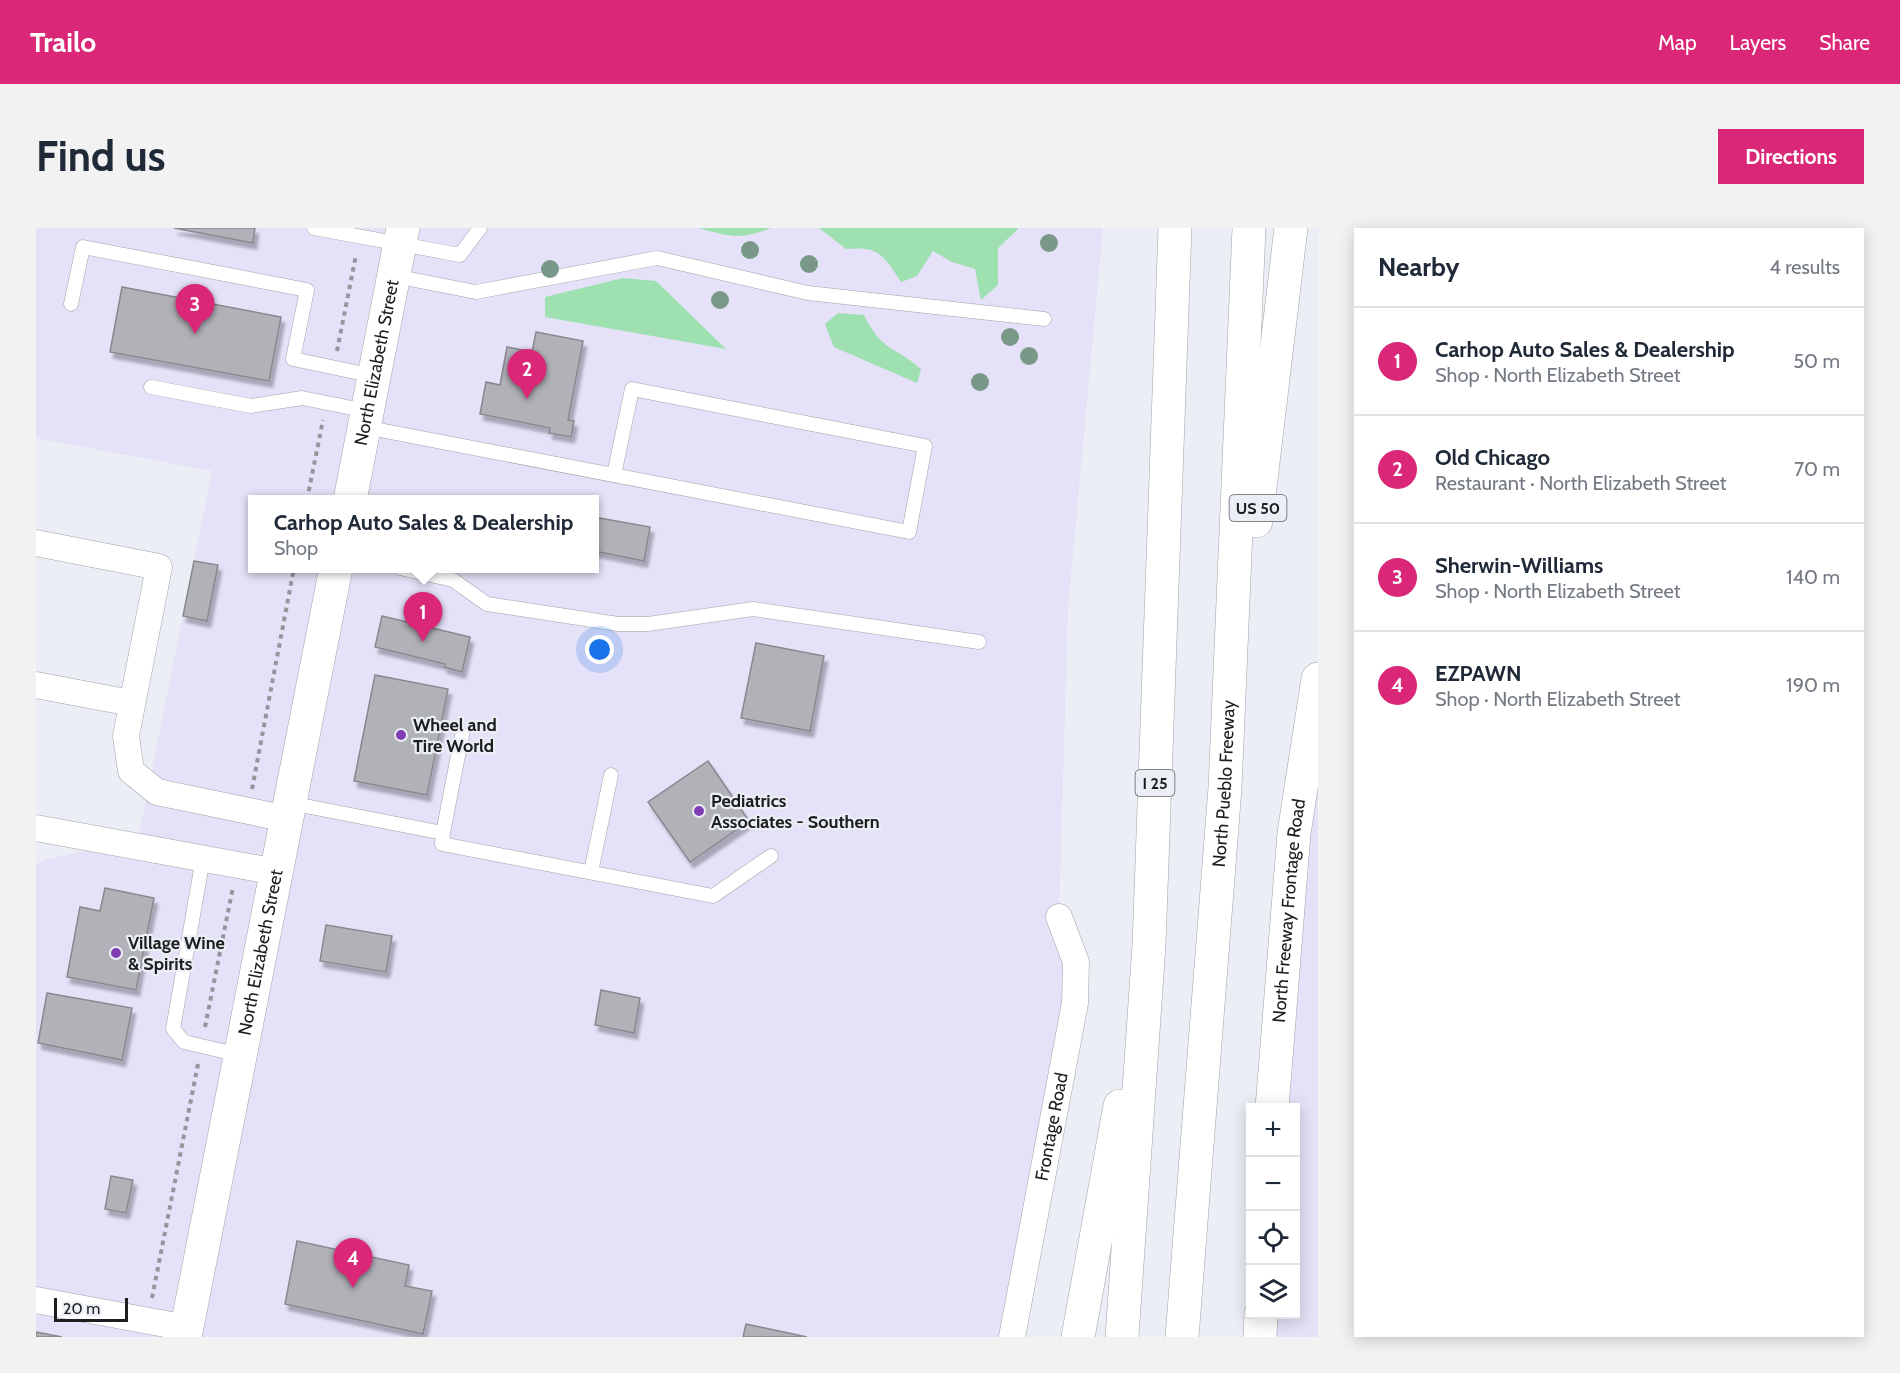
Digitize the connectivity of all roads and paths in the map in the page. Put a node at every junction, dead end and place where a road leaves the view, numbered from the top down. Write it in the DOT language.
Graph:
graph roads {
  1 [pos="314,228"];
  2 [pos="480,228"];
  3 [pos="1175,228"];
  4 [pos="1249,228"];
  5 [pos="1291,228"];
  6 [pos="401,236"];
  7 [pos="394,276"];
  8 [pos="72,304"];
  9 [pos="1044,319"];
  10 [pos="374,376"];
  11 [pos="151,387"];
  12 [pos="366,419"];
  13 [pos="614,475"];
  14 [pos="351,495"];
  15 [pos="36,543"];
  16 [pos="293,573"];
  17 [pos="335,573"];
  18 [pos="422,573"];
  19 [pos="979,642"];
  20 [pos="1318,679"];
  21 [pos="36,685"];
  22 [pos="131,703"];
  23 [pos="462,735"];
  24 [pos="611,775"];
  25 [pos="1225,788"];
  26 [pos="248,811"];
  27 [pos="288,811"];
  28 [pos="36,828"];
  29 [pos="443,834"];
  30 [pos="771,856"];
  31 [pos="203,858"];
  32 [pos="237,865"];
  33 [pos="277,872"];
  34 [pos="591,872"];
  35 [pos="1059,917"];
  36 [pos="1149,945"];
  37 [pos="202,1046"];
  38 [pos="240,1055"];
  39 [pos="1272,1103"];
  40 [pos="36,1300"];
  41 [pos="1261,1319"];
  42 [pos="147,1321"];
  43 [pos="186,1333"];
  44 [pos="1012,1337"];
  45 [pos="1078,1337"];
  46 [pos="1122,1337"];
  47 [pos="1182,1337"];
  48 [pos="1260,1337"];
  1 -- 6 [label="lane"];
  2 -- 6 [label="lane"];
  3 -- 36 [label="main road, I 25"];
  4 -- 25 [label="main road, North Pueblo Freeway"];
  5 -- 25 [label="main road, US 50"];
  6 -- 7 [label="main road, North Elizabeth Street"];
  7 -- 9 [label="lane"];
  7 -- 10 [label="main road, North Elizabeth Street"];
  8 -- 10 [label="lane"];
  10 -- 12 [label="main road, North Elizabeth Street"];
  11 -- 12 [label="lane"];
  12 -- 13 [label="lane"];
  12 -- 14 [label="main road, North Elizabeth Street"];
  13 -- 13 [label="lane"];
  15 -- 22 [label="street"];
  16 -- 26 [label="path"];
  17 -- 27 [label="main road, North Elizabeth Street"];
  18 -- 19 [label="lane"];
  20 -- 39 [label="main road, North Freeway Frontage Road"];
  21 -- 22 [label="street"];
  22 -- 26 [label="street"];
  23 -- 29 [label="lane"];
  24 -- 34 [label="lane"];
  25 -- 47 [label="main road, North Pueblo Freeway"];
  26 -- 27 [label="street"];
  27 -- 29 [label="lane"];
  27 -- 33 [label="main road, North Elizabeth Street"];
  28 -- 31 [label="street"];
  29 -- 34 [label="lane"];
  30 -- 34 [label="lane"];
  31 -- 32 [label="street"];
  31 -- 37 [label="lane"];
  32 -- 33 [label="street"];
  32 -- 37 [label="path"];
  33 -- 38 [label="main road, North Elizabeth Street"];
  35 -- 44 [label="street, Frontage Road"];
  36 -- 45 [label="main road"];
  36 -- 46 [label="main road, I 25"];
  37 -- 38 [label="lane"];
  37 -- 42 [label="path"];
  38 -- 43 [label="main road, North Elizabeth Street"];
  40 -- 42 [label="street"];
  41 -- 48 [label="main road"];
  42 -- 43 [label="street"];
}
